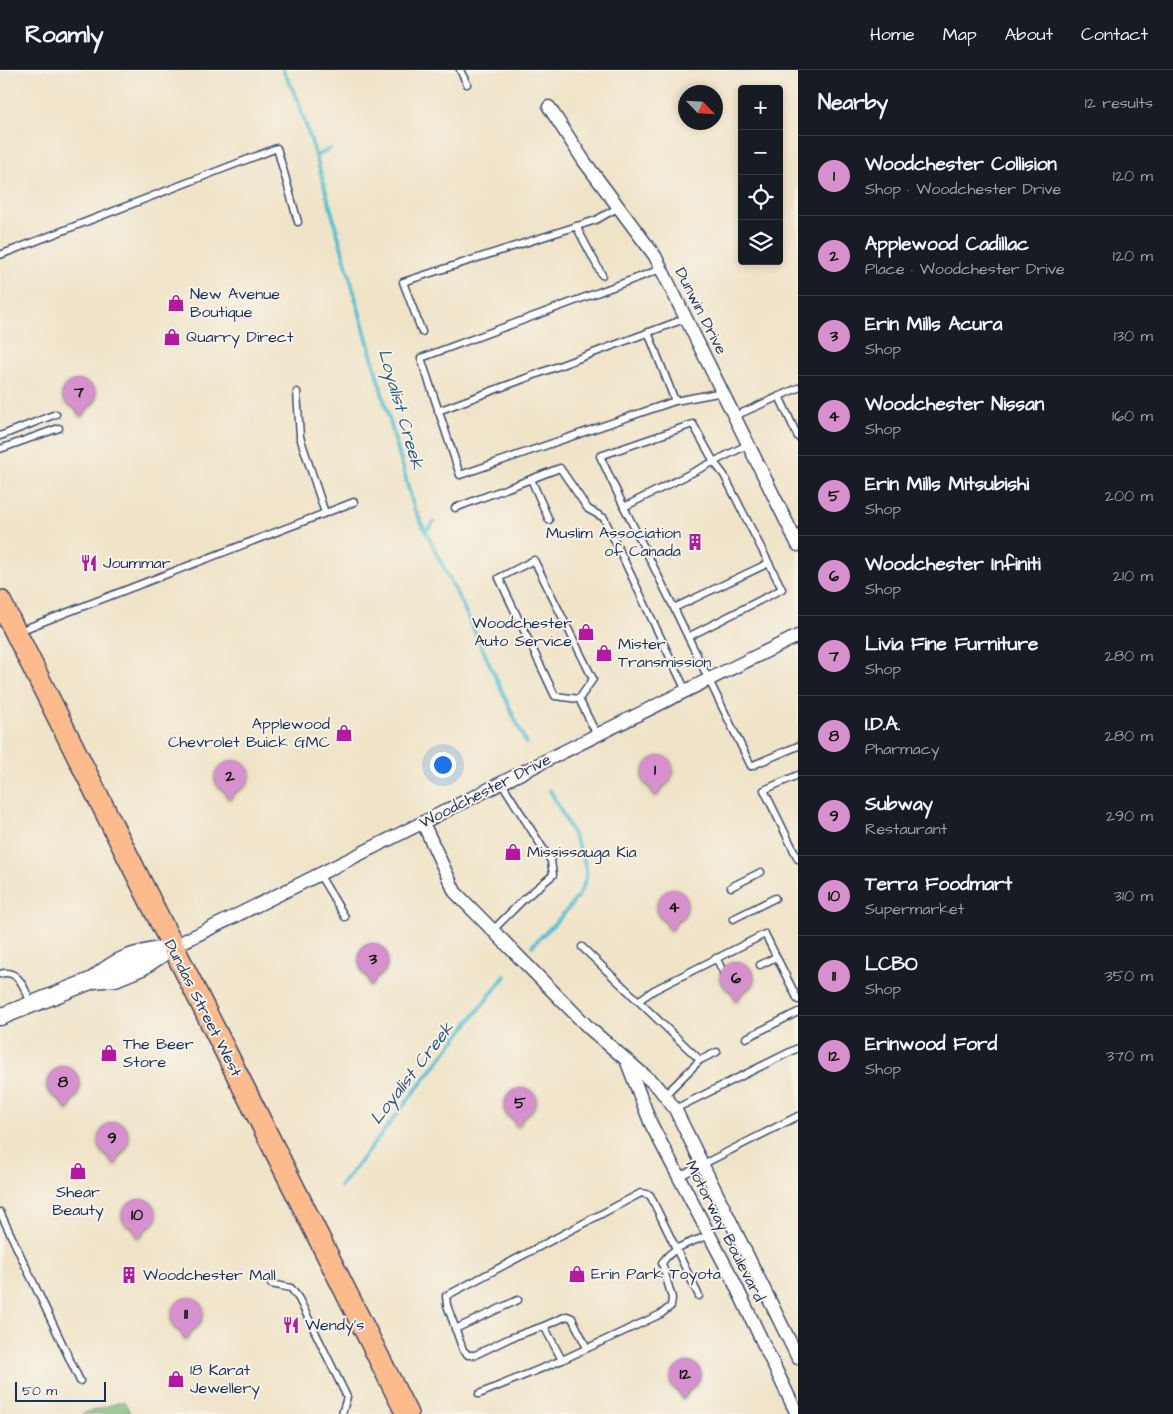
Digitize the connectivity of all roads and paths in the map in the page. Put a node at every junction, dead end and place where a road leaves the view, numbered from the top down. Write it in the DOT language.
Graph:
graph roads {
  1 [pos="460,70"];
  2 [pos="467,84"];
  3 [pos="549,107"];
  4 [pos="620,207"];
  5 [pos="298,222"];
  6 [pos="576,226"];
  7 [pos="0,254"];
  8 [pos="661,269"];
  9 [pos="602,275"];
  10 [pos="686,318"];
  11 [pos="422,332"];
  12 [pos="648,332"];
  13 [pos="798,388"];
  14 [pos="298,392"];
  15 [pos="723,392"];
  16 [pos="779,396"];
  17 [pos="675,401"];
  18 [pos="438,411"];
  19 [pos="56,414"];
  20 [pos="735,416"];
  21 [pos="59,428"];
  22 [pos="0,436"];
  23 [pos="798,437"];
  24 [pos="749,444"];
  25 [pos="0,449"];
  26 [pos="714,462"];
  27 [pos="531,479"];
  28 [pos="354,502"];
  29 [pos="455,508"];
  30 [pos="624,508"];
  31 [pos="325,513"];
  32 [pos="550,520"];
  33 [pos="798,545"];
  34 [pos="769,563"];
  35 [pos="0,601"];
  36 [pos="674,608"];
  37 [pos="15,632"];
  38 [pos="798,636"];
  39 [pos="688,637"];
  40 [pos="708,679"];
  41 [pos="686,691"];
  42 [pos="579,699"];
  43 [pos="597,735"];
  44 [pos="798,746"];
  45 [pos="798,774"];
  46 [pos="501,782"];
  47 [pos="423,824"];
  48 [pos="798,859"];
  49 [pos="761,872"];
  50 [pos="319,874"];
  51 [pos="731,887"];
  52 [pos="775,898"];
  53 [pos="344,917"];
  54 [pos="733,919"];
  55 [pos="492,931"];
  56 [pos="172,947"];
  57 [pos="582,947"];
  58 [pos="776,957"];
  59 [pos="716,958"];
  60 [pos="760,965"];
  61 [pos="0,974"];
  62 [pos="735,977"];
  63 [pos="798,1000"];
  64 [pos="638,1001"];
  65 [pos="31,1004"];
  66 [pos="798,1012"];
  67 [pos="0,1017"];
  68 [pos="746,1038"];
  69 [pos="798,1048"];
  70 [pos="717,1052"];
  71 [pos="700,1060"];
  72 [pos="627,1062"];
  73 [pos="665,1095"];
  74 [pos="675,1109"];
  75 [pos="798,1116"];
  76 [pos="701,1163"];
  77 [pos="680,1176"];
  78 [pos="0,1212"];
  79 [pos="710,1234"];
  80 [pos="676,1248"];
  81 [pos="270,1284"];
  82 [pos="699,1296"];
  83 [pos="518,1300"];
  84 [pos="544,1326"];
  85 [pos="456,1329"];
  86 [pos="587,1348"];
  87 [pos="798,1358"];
  88 [pos="562,1360"];
  89 [pos="80,1381"];
  90 [pos="479,1394"];
  91 [pos="342,1414"];
  92 [pos="407,1414"];
  93 [pos="797,1414"];
  1 -- 2 [label="lane"];
  3 -- 4 [label="street, Dunwin Drive"];
  4 -- 6 [label="lane"];
  4 -- 8 [label="street, Dunwin Drive"];
  5 -- 7 [label="lane"];
  6 -- 9 [label="lane"];
  6 -- 11 [label="lane"];
  8 -- 10 [label="street, Dunwin Drive"];
  8 -- 18 [label="lane"];
  10 -- 12 [label="lane"];
  10 -- 15 [label="street, Dunwin Drive"];
  12 -- 17 [label="lane"];
  12 -- 18 [label="lane"];
  13 -- 16 [label="lane"];
  14 -- 31 [label="lane"];
  15 -- 17 [label="lane"];
  15 -- 20 [label="street, Dunwin Drive"];
  16 -- 20 [label="lane"];
  16 -- 23 [label="lane"];
  17 -- 18 [label="lane"];
  19 -- 22 [label="lane"];
  20 -- 24 [label="street, Dunwin Drive"];
  21 -- 25 [label="lane"];
  24 -- 26 [label="lane"];
  24 -- 33 [label="street, Dunwin Drive"];
  26 -- 30 [label="lane"];
  26 -- 30 [label="lane"];
  26 -- 34 [label="lane"];
  27 -- 29 [label="lane"];
  27 -- 32 [label="lane"];
  27 -- 41 [label="lane"];
  28 -- 31 [label="lane"];
  30 -- 36 [label="lane"];
  31 -- 37 [label="lane"];
  34 -- 36 [label="lane"];
  34 -- 39 [label="lane"];
  35 -- 37 [label="main road, Dundas Street West"];
  36 -- 39 [label="lane"];
  37 -- 56 [label="main road, Dundas Street West"];
  38 -- 40 [label="street, Woodchester Drive"];
  39 -- 40 [label="lane"];
  40 -- 41 [label="street, Woodchester Drive"];
  40 -- 44 [label="lane"];
  41 -- 43 [label="street, Woodchester Drive"];
  42 -- 42 [label="lane"];
  42 -- 43 [label="lane"];
  43 -- 46 [label="street, Woodchester Drive"];
  45 -- 48 [label="lane"];
  46 -- 47 [label="street, Woodchester Drive"];
  46 -- 55 [label="lane"];
  47 -- 50 [label="street, Woodchester Drive"];
  47 -- 55 [label="street, Motorway Boulevard"];
  49 -- 51 [label="lane"];
  50 -- 53 [label="lane"];
  50 -- 56 [label="street, Woodchester Drive"];
  52 -- 54 [label="lane"];
  55 -- 72 [label="street, Motorway Boulevard"];
  56 -- 65 [label="street, Woodchester Drive"];
  56 -- 92 [label="main road, Dundas Street West"];
  57 -- 64 [label="lane"];
  58 -- 59 [label="lane"];
  58 -- 60 [label="lane"];
  58 -- 63 [label="lane"];
  59 -- 62 [label="lane"];
  59 -- 64 [label="lane"];
  61 -- 65 [label="lane"];
  64 -- 71 [label="lane"];
  65 -- 67 [label="street, Woodchester Drive"];
  66 -- 68 [label="lane"];
  69 -- 74 [label="lane"];
  70 -- 71 [label="lane"];
  71 -- 73 [label="lane"];
  72 -- 73 [label="street, Motorway Boulevard"];
  72 -- 77 [label="street, Motorway Boulevard"];
  73 -- 74 [label="street, Motorway Boulevard"];
  74 -- 76 [label="street, Motorway Boulevard"];
  75 -- 76 [label="lane"];
  76 -- 77 [label="lane"];
  76 -- 87 [label="street, Motorway Boulevard"];
  77 -- 79 [label="street, Motorway Boulevard"];
  78 -- 89 [label="lane"];
  79 -- 80 [label="lane"];
  79 -- 93 [label="street, Motorway Boulevard"];
  80 -- 82 [label="lane"];
  80 -- 85 [label="lane"];
  80 -- 86 [label="lane"];
  81 -- 91 [label="lane"];
  83 -- 85 [label="lane"];
  84 -- 85 [label="lane"];
  84 -- 86 [label="lane"];
  84 -- 88 [label="lane"];
  86 -- 88 [label="lane"];
  88 -- 90 [label="lane"];
}
